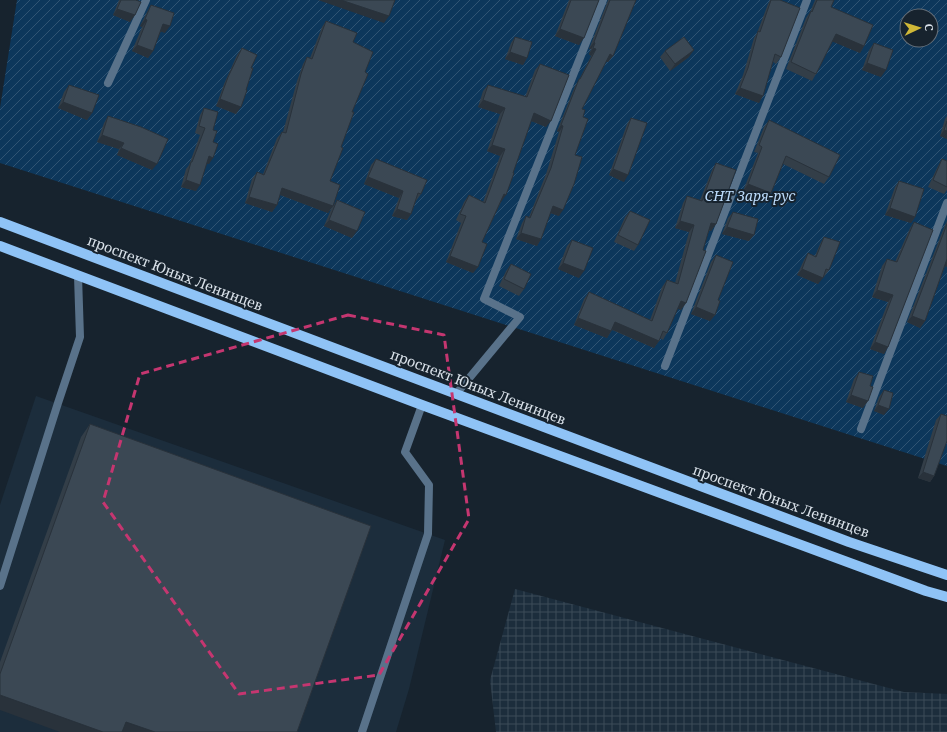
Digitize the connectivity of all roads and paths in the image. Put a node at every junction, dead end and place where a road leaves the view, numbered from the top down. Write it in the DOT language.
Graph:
graph roads {
  1 [pos="146,0"];
  2 [pos="603,0"];
  3 [pos="807,0"];
  4 [pos="108,84"];
  5 [pos="947,203"];
  6 [pos="0,222"];
  7 [pos="0,246"];
  8 [pos="78,276"];
  9 [pos="665,366"];
  10 [pos="456,394"];
  11 [pos="422,405"];
  12 [pos="861,429"];
  13 [pos="947,575"];
  14 [pos="0,586"];
  15 [pos="947,597"];
  16 [pos="362,732"];
  1 -- 4 [label="lane"];
  2 -- 10 [label="lane"];
  3 -- 9 [label="lane"];
  5 -- 12 [label="lane"];
  6 -- 10 [label="main road, проспект Юных Ленинцев"];
  7 -- 8 [label="main road"];
  8 -- 11 [label="main road"];
  8 -- 14 [label="lane"];
  10 -- 13 [label="main road, проспект Юных Ленинцев"];
  11 -- 15 [label="main road"];
  11 -- 16 [label="lane"];
}
